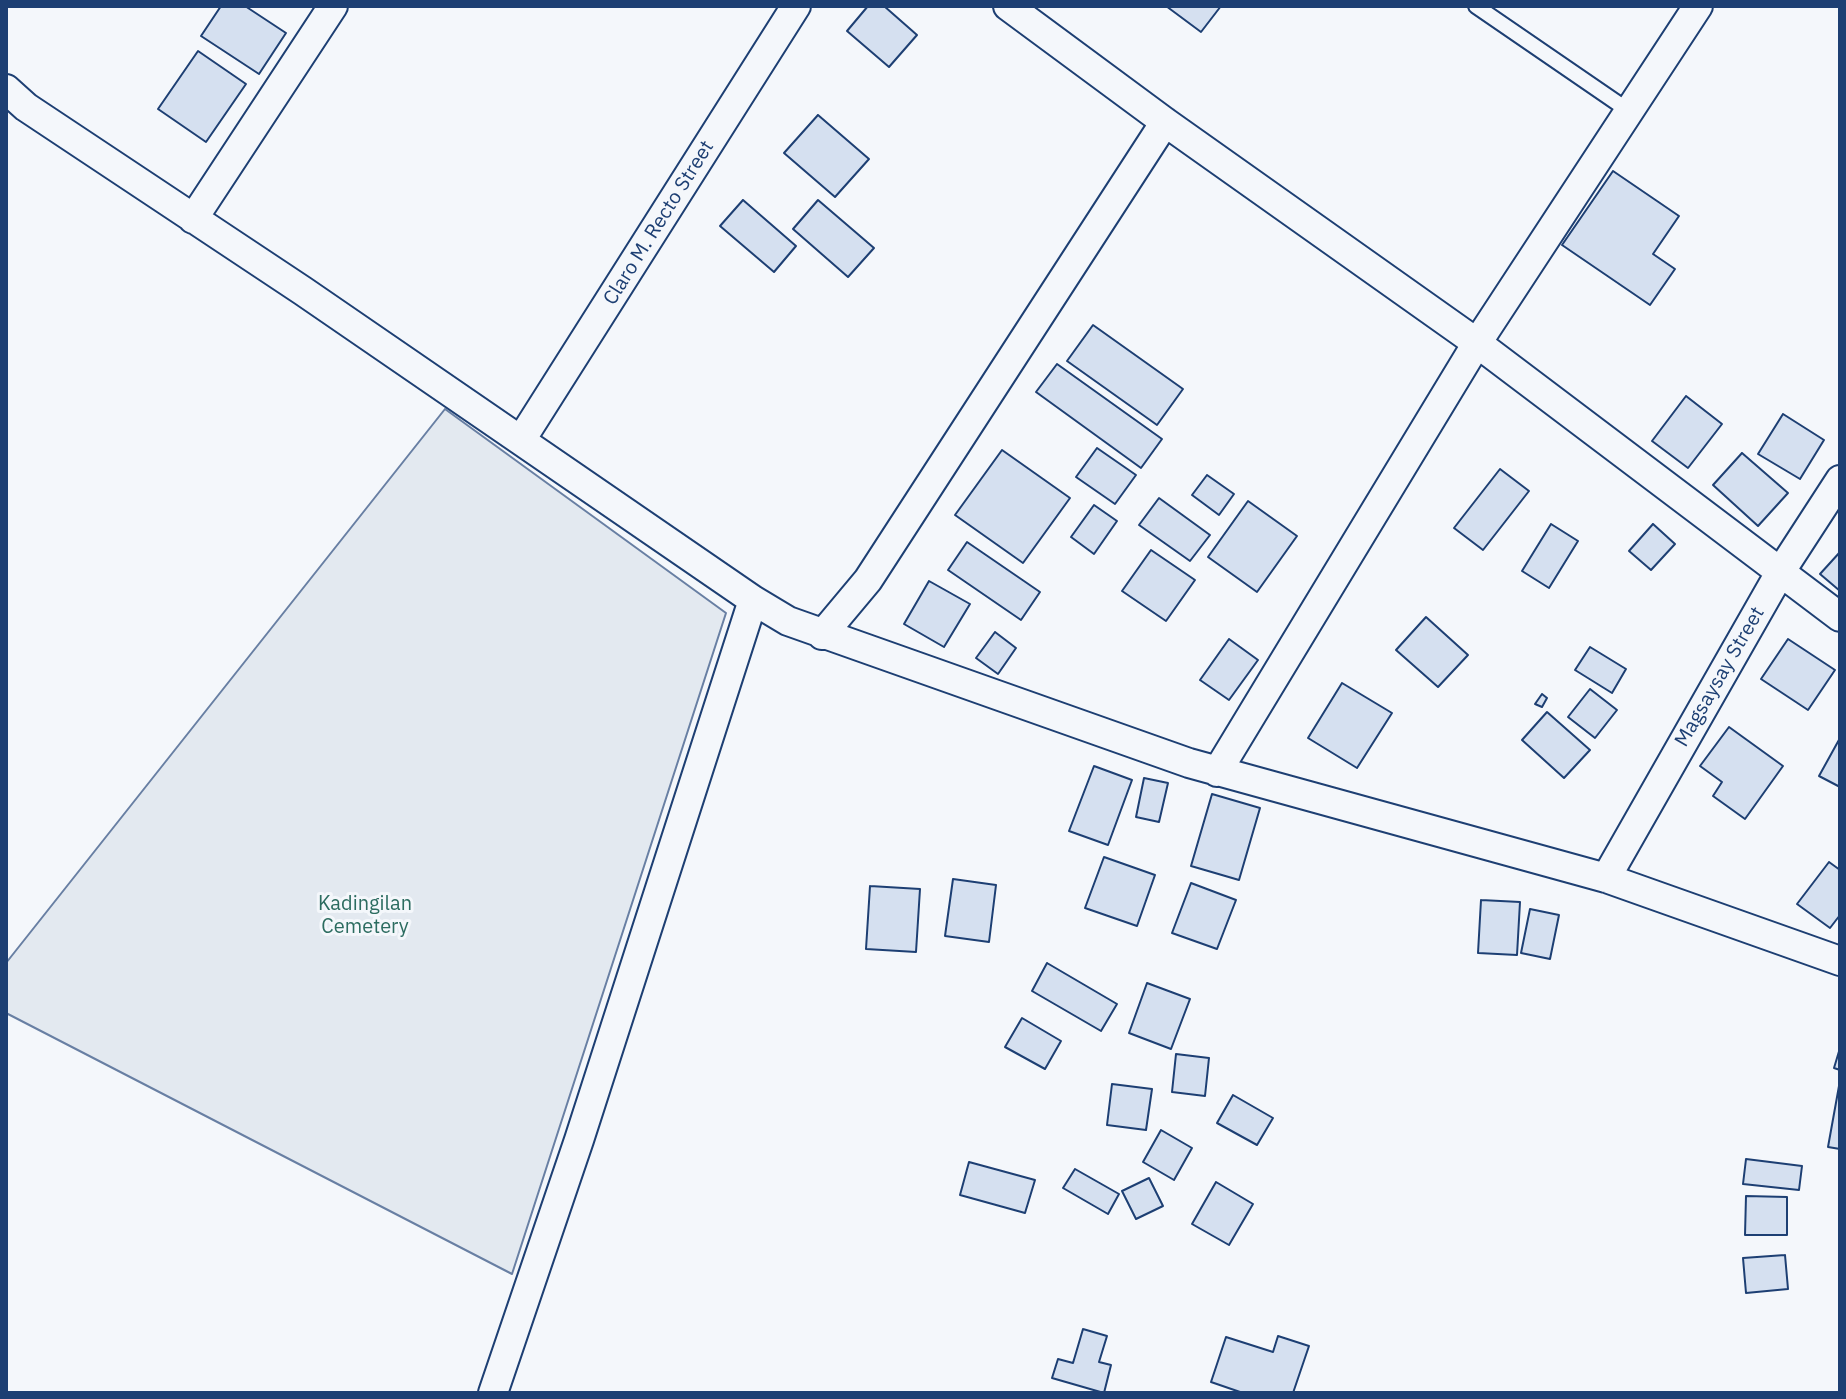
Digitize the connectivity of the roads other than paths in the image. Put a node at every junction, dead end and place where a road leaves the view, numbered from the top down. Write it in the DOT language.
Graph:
graph roads {
  1 [pos="333,6"];
  2 [pos="796,6"];
  3 [pos="1008,6"];
  4 [pos="1476,6"];
  5 [pos="1698,6"];
  6 [pos="6,89"];
  7 [pos="1629,111"];
  8 [pos="1165,122"];
  9 [pos="193,219"];
  10 [pos="1477,343"];
  11 [pos="521,440"];
  12 [pos="1840,480"];
  13 [pos="1781,571"];
  14 [pos="753,600"];
  15 [pos="1840,617"];
  16 [pos="822,635"];
  17 [pos="1217,772"];
  18 [pos="1606,878"];
  19 [pos="1840,961"];
  20 [pos="493,1393"];
  1 -- 9 [label="street"];
  2 -- 11 [label="street, Claro M. Recto Street"];
  3 -- 8 [label="street"];
  4 -- 7 [label="lane"];
  5 -- 7 [label="street"];
  6 -- 9 [label="street"];
  7 -- 10 [label="street"];
  8 -- 10 [label="street"];
  8 -- 16 [label="street"];
  9 -- 11 [label="street"];
  10 -- 13 [label="street"];
  10 -- 17 [label="street"];
  11 -- 14 [label="street"];
  12 -- 13 [label="street, Magsaysay Street"];
  13 -- 15 [label="street"];
  13 -- 18 [label="street, Magsaysay Street"];
  14 -- 16 [label="street"];
  14 -- 20 [label="street"];
  16 -- 17 [label="street"];
  17 -- 18 [label="street"];
  18 -- 19 [label="street"];
}
